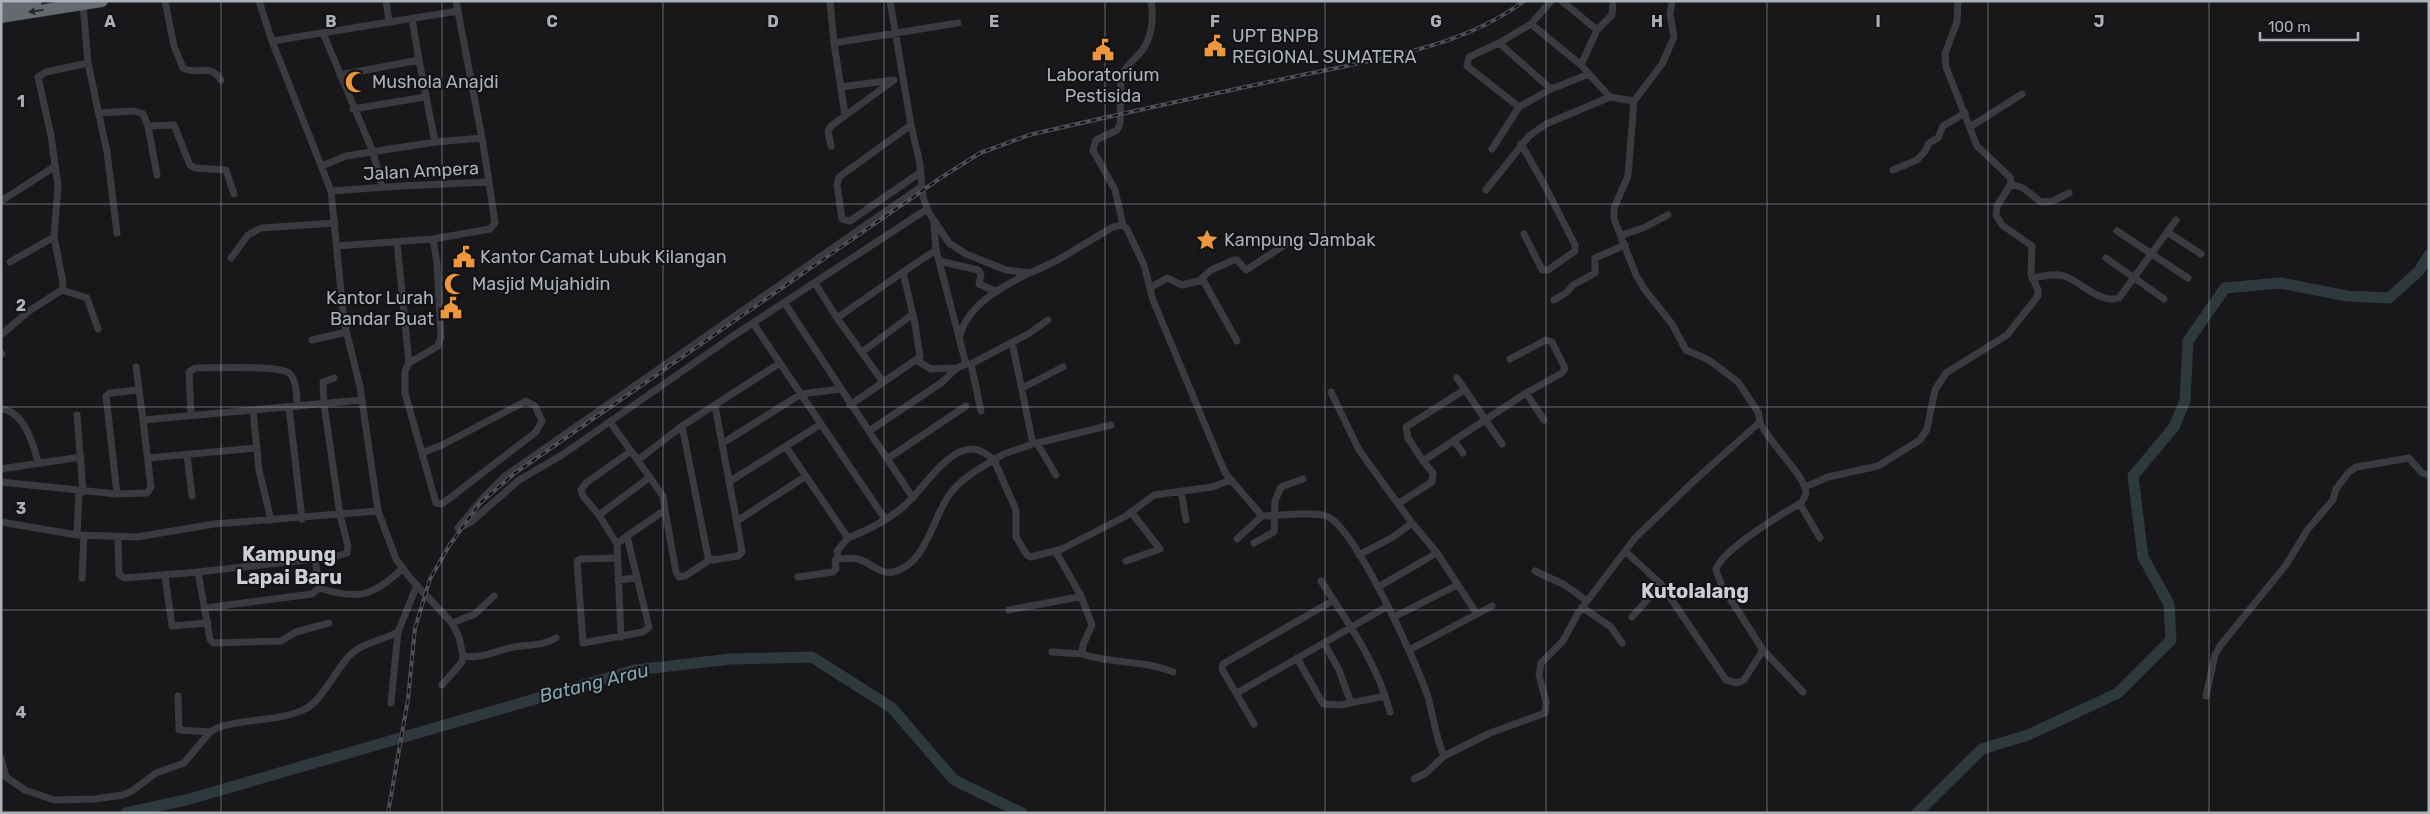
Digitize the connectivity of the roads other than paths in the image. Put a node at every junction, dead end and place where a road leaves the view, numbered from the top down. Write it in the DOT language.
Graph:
graph roads {
  1 [pos="36,1"];
  2 [pos="102,1"];
  3 [pos="165,1"];
  4 [pos="259,1"];
  5 [pos="386,1"];
  6 [pos="456,1"];
  7 [pos="830,1"];
  8 [pos="890,1"];
  9 [pos="1151,1"];
  10 [pos="1551,1"];
  11 [pos="1562,1"];
  12 [pos="1613,1"];
  13 [pos="1672,1"];
  14 [pos="1958,1"];
  15 [pos="83,4"];
  16 [pos="3,11"];
  17 [pos="458,11"];
  18 [pos="412,19"];
  19 [pos="389,22"];
  20 [pos="958,23"];
  21 [pos="1531,24"];
  22 [pos="1597,30"];
  23 [pos="323,33"];
  24 [pos="897,33"];
  25 [pos="272,41"];
  26 [pos="834,43"];
  27 [pos="1499,43"];
  28 [pos="419,60"];
  29 [pos="88,63"];
  30 [pos="1581,65"];
  31 [pos="1588,74"];
  32 [pos="340,75"];
  33 [pos="902,78"];
  34 [pos="221,80"];
  35 [pos="894,80"];
  36 [pos="841,86"];
  37 [pos="1551,89"];
  38 [pos="2022,94"];
  39 [pos="425,97"];
  40 [pos="1610,97"];
  41 [pos="1634,101"];
  42 [pos="1519,107"];
  43 [pos="353,109"];
  44 [pos="98,113"];
  45 [pos="1964,113"];
  46 [pos="845,115"];
  47 [pos="911,125"];
  48 [pos="148,126"];
  49 [pos="1970,127"];
  50 [pos="482,138"];
  51 [pos="435,142"];
  52 [pos="1521,144"];
  53 [pos="831,146"];
  54 [pos="1492,149"];
  55 [pos="373,152"];
  56 [pos="322,166"];
  57 [pos="54,167"];
  58 [pos="1893,170"];
  59 [pos="921,172"];
  60 [pos="157,175"];
  61 [pos="488,182"];
  62 [pos="2011,184"];
  63 [pos="922,186"];
  64 [pos="382,187"];
  65 [pos="1486,190"];
  66 [pos="331,192"];
  67 [pos="2069,193"];
  68 [pos="234,194"];
  69 [pos="1,202"];
  70 [pos="927,209"];
  71 [pos="1668,215"];
  72 [pos="2176,220"];
  73 [pos="934,222"];
  74 [pos="334,223"];
  75 [pos="1123,225"];
  76 [pos="2117,231"];
  77 [pos="2167,232"];
  78 [pos="117,233"];
  79 [pos="1524,234"];
  80 [pos="1622,235"];
  81 [pos="54,237"];
  82 [pos="433,239"];
  83 [pos="1294,239"];
  84 [pos="397,242"];
  85 [pos="1625,245"];
  86 [pos="337,246"];
  87 [pos="936,250"];
  88 [pos="2152,254"];
  89 [pos="2201,254"];
  90 [pos="231,258"];
  91 [pos="2106,258"];
  92 [pos="939,261"];
  93 [pos="10,262"];
  94 [pos="903,272"];
  95 [pos="1030,272"];
  96 [pos="2032,278"];
  97 [pos="2135,278"];
  98 [pos="2188,278"];
  99 [pos="1201,279"];
  100 [pos="815,282"];
  101 [pos="1150,288"];
  102 [pos="62,290"];
  103 [pos="995,291"];
  104 [pos="2164,299"];
  105 [pos="1554,300"];
  106 [pos="784,302"];
  107 [pos="913,314"];
  108 [pos="837,318"];
  109 [pos="1048,320"];
  110 [pos="753,323"];
  111 [pos="98,329"];
  112 [pos="347,332"];
  113 [pos="1,335"];
  114 [pos="960,339"];
  115 [pos="312,340"];
  116 [pos="1237,341"];
  117 [pos="1012,342"];
  118 [pos="862,352"];
  119 [pos="1510,359"];
  120 [pos="916,360"];
  121 [pos="409,363"];
  122 [pos="780,364"];
  123 [pos="969,364"];
  124 [pos="136,368"];
  125 [pos="957,368"];
  126 [pos="1063,368"];
  127 [pos="334,378"];
  128 [pos="1457,378"];
  129 [pos="882,382"];
  130 [pos="1022,388"];
  131 [pos="139,390"];
  132 [pos="841,390"];
  133 [pos="1464,390"];
  134 [pos="1331,392"];
  135 [pos="1526,393"];
  136 [pos="801,394"];
  137 [pos="362,400"];
  138 [pos="324,404"];
  139 [pos="850,405"];
  140 [pos="715,406"];
  141 [pos="966,406"];
  142 [pos="293,407"];
  143 [pos="1,408"];
  144 [pos="252,410"];
  145 [pos="981,411"];
  146 [pos="77,415"];
  147 [pos="191,415"];
  148 [pos="143,420"];
  149 [pos="1484,420"];
  150 [pos="1544,420"];
  151 [pos="610,422"];
  152 [pos="1760,422"];
  153 [pos="821,424"];
  154 [pos="1112,425"];
  155 [pos="682,426"];
  156 [pos="869,431"];
  157 [pos="1454,440"];
  158 [pos="723,443"];
  159 [pos="1035,444"];
  160 [pos="1502,444"];
  161 [pos="786,447"];
  162 [pos="256,448"];
  163 [pos="631,451"];
  164 [pos="1463,452"];
  165 [pos="422,453"];
  166 [pos="187,455"];
  167 [pos="81,457"];
  168 [pos="148,458"];
  169 [pos="887,458"];
  170 [pos="638,460"];
  171 [pos="994,460"];
  172 [pos="1423,461"];
  173 [pos="38,462"];
  174 [pos="1,469"];
  175 [pos="1056,475"];
  176 [pos="2429,475"];
  177 [pos="806,476"];
  178 [pos="650,477"];
  179 [pos="1303,479"];
  180 [pos="1231,480"];
  181 [pos="1,482"];
  182 [pos="730,482"];
  183 [pos="1805,487"];
  184 [pos="81,491"];
  185 [pos="1181,491"];
  186 [pos="117,494"];
  187 [pos="192,496"];
  188 [pos="913,498"];
  189 [pos="1399,503"];
  190 [pos="1800,504"];
  191 [pos="666,510"];
  192 [pos="378,511"];
  193 [pos="1130,512"];
  194 [pos="340,515"];
  195 [pos="599,515"];
  196 [pos="1262,516"];
  197 [pos="1274,516"];
  198 [pos="302,519"];
  199 [pos="885,519"];
  200 [pos="271,520"];
  201 [pos="1186,520"];
  202 [pos="737,521"];
  203 [pos="1,522"];
  204 [pos="1412,523"];
  205 [pos="80,535"];
  206 [pos="627,536"];
  207 [pos="118,538"];
  208 [pos="848,538"];
  209 [pos="1820,538"];
  210 [pos="1237,539"];
  211 [pos="1254,543"];
  212 [pos="617,544"];
  213 [pos="1625,551"];
  214 [pos="1056,552"];
  215 [pos="1438,553"];
  216 [pos="1359,555"];
  217 [pos="838,557"];
  218 [pos="315,558"];
  219 [pos="617,558"];
  220 [pos="711,559"];
  221 [pos="1126,561"];
  222 [pos="403,568"];
  223 [pos="1535,571"];
  224 [pos="198,572"];
  225 [pos="165,576"];
  226 [pos="798,577"];
  227 [pos="82,578"];
  228 [pos="636,578"];
  229 [pos="618,580"];
  230 [pos="1321,581"];
  231 [pos="1457,584"];
  232 [pos="1661,584"];
  233 [pos="417,585"];
  234 [pos="1378,587"];
  235 [pos="319,588"];
  236 [pos="494,596"];
  237 [pos="1081,596"];
  238 [pos="1334,600"];
  239 [pos="1585,604"];
  240 [pos="1388,606"];
  241 [pos="1492,606"];
  242 [pos="205,608"];
  243 [pos="1009,610"];
  244 [pos="1477,614"];
  245 [pos="1394,617"];
  246 [pos="1632,617"];
  247 [pos="208,623"];
  248 [pos="329,623"];
  249 [pos="452,623"];
  250 [pos="1350,628"];
  251 [pos="398,632"];
  252 [pos="621,637"];
  253 [pos="556,638"];
  254 [pos="1324,643"];
  255 [pos="1622,643"];
  256 [pos="1409,650"];
  257 [pos="1762,650"];
  258 [pos="1052,652"];
  259 [pos="1082,654"];
  260 [pos="463,656"];
  261 [pos="1297,658"];
  262 [pos="1173,672"];
  263 [pos="442,685"];
  264 [pos="1803,692"];
  265 [pos="1236,694"];
  266 [pos="178,696"];
  267 [pos="1386,696"];
  268 [pos="2206,696"];
  269 [pos="391,703"];
  270 [pos="1351,703"];
  271 [pos="1390,712"];
  272 [pos="1254,724"];
  273 [pos="210,732"];
  274 [pos="1444,756"];
  275 [pos="1,758"];
  276 [pos="1414,779"];
  1 -- 16 [label="highway"];
  2 -- 15 [label="highway"];
  3 -- 34 [label="street"];
  4 -- 25 [label="street"];
  5 -- 19 [label="street"];
  6 -- 17 [label="street"];
  7 -- 26 [label="street"];
  8 -- 24 [label="street"];
  9 -- 75 [label="street"];
  10 -- 21 [label="street"];
  11 -- 22 [label="street"];
  12 -- 22 [label="street"];
  13 -- 41 [label="street"];
  14 -- 45 [label="street"];
  15 -- 16 [label="highway, one-way"];
  15 -- 29 [label="street"];
  17 -- 18 [label="street"];
  17 -- 50 [label="street"];
  18 -- 19 [label="street"];
  18 -- 28 [label="street"];
  19 -- 23 [label="street"];
  20 -- 24 [label="street"];
  21 -- 27 [label="street"];
  21 -- 30 [label="street"];
  22 -- 30 [label="street"];
  23 -- 25 [label="street"];
  23 -- 32 [label="street"];
  24 -- 26 [label="street"];
  24 -- 33 [label="street"];
  25 -- 56 [label="street"];
  26 -- 36 [label="street"];
  27 -- 37 [label="street"];
  27 -- 42 [label="street"];
  28 -- 32 [label="street"];
  28 -- 39 [label="street"];
  29 -- 44 [label="street"];
  29 -- 57 [label="street"];
  30 -- 31 [label="street"];
  31 -- 37 [label="street"];
  31 -- 40 [label="street"];
  32 -- 43 [label="street"];
  33 -- 35 [label="street"];
  33 -- 47 [label="street"];
  35 -- 36 [label="street"];
  35 -- 46 [label="street"];
  36 -- 46 [label="street"];
  37 -- 42 [label="street"];
  38 -- 49 [label="street"];
  39 -- 43 [label="street"];
  39 -- 51 [label="street"];
  40 -- 41 [label="street"];
  40 -- 52 [label="street"];
  41 -- 80 [label="street"];
  42 -- 54 [label="street"];
  43 -- 55 [label="street"];
  44 -- 48 [label="street"];
  44 -- 78 [label="street"];
  45 -- 49 [label="street"];
  45 -- 58 [label="street"];
  46 -- 53 [label="street"];
  47 -- 59 [label="street"];
  47 -- 59 [label="street"];
  48 -- 60 [label="street"];
  48 -- 68 [label="street"];
  49 -- 62 [label="street"];
  50 -- 51 [label="street"];
  50 -- 61 [label="street"];
  51 -- 55 [label="street"];
  52 -- 65 [label="street"];
  52 -- 79 [label="street"];
  55 -- 56 [label="street"];
  55 -- 64 [label="street"];
  56 -- 66 [label="street"];
  57 -- 69 [label="street"];
  57 -- 81 [label="street"];
  59 -- 63 [label="street"];
  61 -- 64 [label="street, Jalan Ampera"];
  61 -- 82 [label="street, Jalan Ampera"];
  62 -- 67 [label="street"];
  62 -- 96 [label="street"];
  63 -- 70 [label="street"];
  63 -- 151 [label="street"];
  64 -- 66 [label="street, Jalan Ampera"];
  66 -- 74 [label="street"];
  70 -- 73 [label="street"];
  70 -- 100 [label="street"];
  71 -- 80 [label="street"];
  72 -- 77 [label="street"];
  73 -- 87 [label="street"];
  73 -- 95 [label="street"];
  74 -- 86 [label="street"];
  74 -- 90 [label="street"];
  75 -- 95 [label="street"];
  75 -- 101 [label="street"];
  76 -- 88 [label="street"];
  77 -- 88 [label="street"];
  77 -- 89 [label="street"];
  80 -- 85 [label="street"];
  81 -- 93 [label="street"];
  81 -- 102 [label="street"];
  82 -- 84 [label="street, Jalan Ampera"];
  82 -- 121 [label="street"];
  83 -- 99 [label="street"];
  84 -- 86 [label="street, Jalan Ampera"];
  84 -- 121 [label="street"];
  85 -- 105 [label="street"];
  85 -- 152 [label="street"];
  86 -- 112 [label="street"];
  87 -- 92 [label="street"];
  87 -- 94 [label="street"];
  88 -- 97 [label="street"];
  88 -- 98 [label="street"];
  91 -- 97 [label="street"];
  92 -- 103 [label="street"];
  92 -- 114 [label="street"];
  94 -- 107 [label="street"];
  94 -- 108 [label="street"];
  95 -- 103 [label="street"];
  96 -- 97 [label="street"];
  96 -- 183 [label="street"];
  97 -- 104 [label="street"];
  99 -- 101 [label="street"];
  99 -- 116 [label="street"];
  100 -- 106 [label="street"];
  100 -- 108 [label="street"];
  101 -- 180 [label="street"];
  102 -- 111 [label="street"];
  102 -- 113 [label="street"];
  103 -- 114 [label="street"];
  106 -- 110 [label="street"];
  106 -- 132 [label="street"];
  107 -- 118 [label="street"];
  107 -- 120 [label="street"];
  108 -- 118 [label="street"];
  109 -- 117 [label="street"];
  110 -- 122 [label="street"];
  110 -- 151 [label="street"];
  112 -- 115 [label="street"];
  112 -- 137 [label="street"];
  114 -- 123 [label="street"];
  117 -- 123 [label="street"];
  117 -- 130 [label="street"];
  118 -- 129 [label="street"];
  119 -- 135 [label="street"];
  120 -- 125 [label="street"];
  120 -- 129 [label="street"];
  121 -- 165 [label="street"];
  122 -- 136 [label="street"];
  122 -- 140 [label="street"];
  123 -- 125 [label="street"];
  123 -- 145 [label="street"];
  124 -- 131 [label="street"];
  125 -- 156 [label="street"];
  126 -- 130 [label="street"];
  127 -- 138 [label="street"];
  128 -- 133 [label="street"];
  129 -- 139 [label="street"];
  130 -- 159 [label="street"];
  131 -- 148 [label="street"];
  131 -- 186 [label="street"];
  132 -- 136 [label="street"];
  132 -- 139 [label="street"];
  133 -- 149 [label="street"];
  133 -- 172 [label="street"];
  134 -- 189 [label="street"];
  135 -- 149 [label="street"];
  135 -- 150 [label="street"];
  136 -- 153 [label="street"];
  136 -- 158 [label="street"];
  137 -- 138 [label="street"];
  137 -- 192 [label="street"];
  138 -- 142 [label="street"];
  138 -- 194 [label="street"];
  139 -- 156 [label="street"];
  140 -- 155 [label="street"];
  140 -- 158 [label="street"];
  141 -- 169 [label="street"];
  142 -- 144 [label="street"];
  142 -- 147 [label="street"];
  142 -- 198 [label="street"];
  143 -- 173 [label="street"];
  144 -- 147 [label="street"];
  144 -- 162 [label="street"];
  146 -- 167 [label="street"];
  147 -- 148 [label="street"];
  148 -- 168 [label="street"];
  149 -- 157 [label="street"];
  149 -- 160 [label="street"];
  151 -- 163 [label="street"];
  152 -- 183 [label="street"];
  152 -- 213 [label="street"];
  153 -- 161 [label="street"];
  153 -- 199 [label="street"];
  154 -- 159 [label="street"];
  155 -- 170 [label="street"];
  155 -- 220 [label="street"];
  156 -- 169 [label="street"];
  157 -- 164 [label="street"];
  157 -- 172 [label="street"];
  158 -- 182 [label="street"];
  159 -- 171 [label="street"];
  159 -- 175 [label="street"];
  161 -- 177 [label="street"];
  161 -- 182 [label="street"];
  162 -- 166 [label="street"];
  162 -- 200 [label="street"];
  163 -- 170 [label="street"];
  163 -- 195 [label="street"];
  165 -- 165 [label="street"];
  166 -- 168 [label="street"];
  166 -- 187 [label="street"];
  167 -- 173 [label="street"];
  167 -- 184 [label="street"];
  168 -- 186 [label="street"];
  169 -- 188 [label="street"];
  170 -- 178 [label="street"];
  171 -- 188 [label="street"];
  171 -- 214 [label="street"];
  171 -- 217 [label="street"];
  172 -- 189 [label="street"];
  173 -- 174 [label="street"];
  176 -- 268 [label="street"];
  177 -- 202 [label="street"];
  177 -- 208 [label="street"];
  178 -- 191 [label="street"];
  178 -- 195 [label="street"];
  179 -- 197 [label="street"];
  180 -- 185 [label="street"];
  180 -- 196 [label="street"];
  181 -- 184 [label="street"];
  182 -- 202 [label="street"];
  183 -- 190 [label="street"];
  184 -- 186 [label="street"];
  184 -- 205 [label="street"];
  185 -- 193 [label="street"];
  185 -- 201 [label="street"];
  188 -- 199 [label="street"];
  189 -- 204 [label="street"];
  190 -- 209 [label="street"];
  190 -- 257 [label="street"];
  191 -- 206 [label="street"];
  191 -- 220 [label="street"];
  192 -- 194 [label="street"];
  192 -- 222 [label="street"];
  193 -- 214 [label="street"];
  193 -- 221 [label="street"];
  194 -- 198 [label="street"];
  194 -- 218 [label="street"];
  195 -- 212 [label="street"];
  196 -- 197 [label="street"];
  196 -- 210 [label="street"];
  197 -- 211 [label="street"];
  197 -- 216 [label="street"];
  198 -- 200 [label="street"];
  199 -- 208 [label="street"];
  200 -- 207 [label="street"];
  202 -- 220 [label="street"];
  203 -- 205 [label="street"];
  204 -- 215 [label="street"];
  204 -- 216 [label="street"];
  205 -- 207 [label="street"];
  205 -- 227 [label="street"];
  206 -- 212 [label="street"];
  206 -- 228 [label="street"];
  207 -- 225 [label="street"];
  208 -- 217 [label="street"];
  212 -- 219 [label="street"];
  213 -- 232 [label="street"];
  213 -- 239 [label="street"];
  214 -- 237 [label="street"];
  215 -- 231 [label="street"];
  215 -- 234 [label="street"];
  216 -- 234 [label="street"];
  217 -- 226 [label="street"];
  218 -- 224 [label="street"];
  218 -- 235 [label="street"];
  219 -- 229 [label="street"];
  219 -- 252 [label="street"];
  222 -- 233 [label="street"];
  222 -- 235 [label="street"];
  223 -- 239 [label="street"];
  224 -- 225 [label="street"];
  224 -- 242 [label="street"];
  225 -- 247 [label="street"];
  228 -- 229 [label="street"];
  228 -- 252 [label="street"];
  229 -- 252 [label="street"];
  230 -- 238 [label="street"];
  231 -- 244 [label="street"];
  231 -- 245 [label="street"];
  232 -- 246 [label="street"];
  232 -- 257 [label="street"];
  233 -- 249 [label="street"];
  233 -- 251 [label="street"];
  234 -- 240 [label="street"];
  235 -- 242 [label="street"];
  236 -- 249 [label="street"];
  237 -- 243 [label="street"];
  237 -- 259 [label="street"];
  238 -- 250 [label="street"];
  238 -- 265 [label="street"];
  239 -- 255 [label="street"];
  239 -- 274 [label="street"];
  240 -- 245 [label="street"];
  240 -- 250 [label="street"];
  241 -- 244 [label="street"];
  242 -- 247 [label="street"];
  244 -- 256 [label="street"];
  245 -- 256 [label="street"];
  247 -- 248 [label="street"];
  249 -- 260 [label="street"];
  250 -- 254 [label="street"];
  250 -- 267 [label="street"];
  251 -- 269 [label="street"];
  251 -- 273 [label="street"];
  253 -- 260 [label="street"];
  254 -- 261 [label="street"];
  254 -- 270 [label="street"];
  256 -- 274 [label="street"];
  257 -- 264 [label="street"];
  258 -- 259 [label="street"];
  259 -- 262 [label="street"];
  260 -- 263 [label="street"];
  261 -- 265 [label="street"];
  261 -- 270 [label="street"];
  265 -- 272 [label="street"];
  266 -- 273 [label="street"];
  267 -- 270 [label="street"];
  267 -- 271 [label="street"];
  273 -- 275 [label="street"];
  274 -- 276 [label="street"];
}
